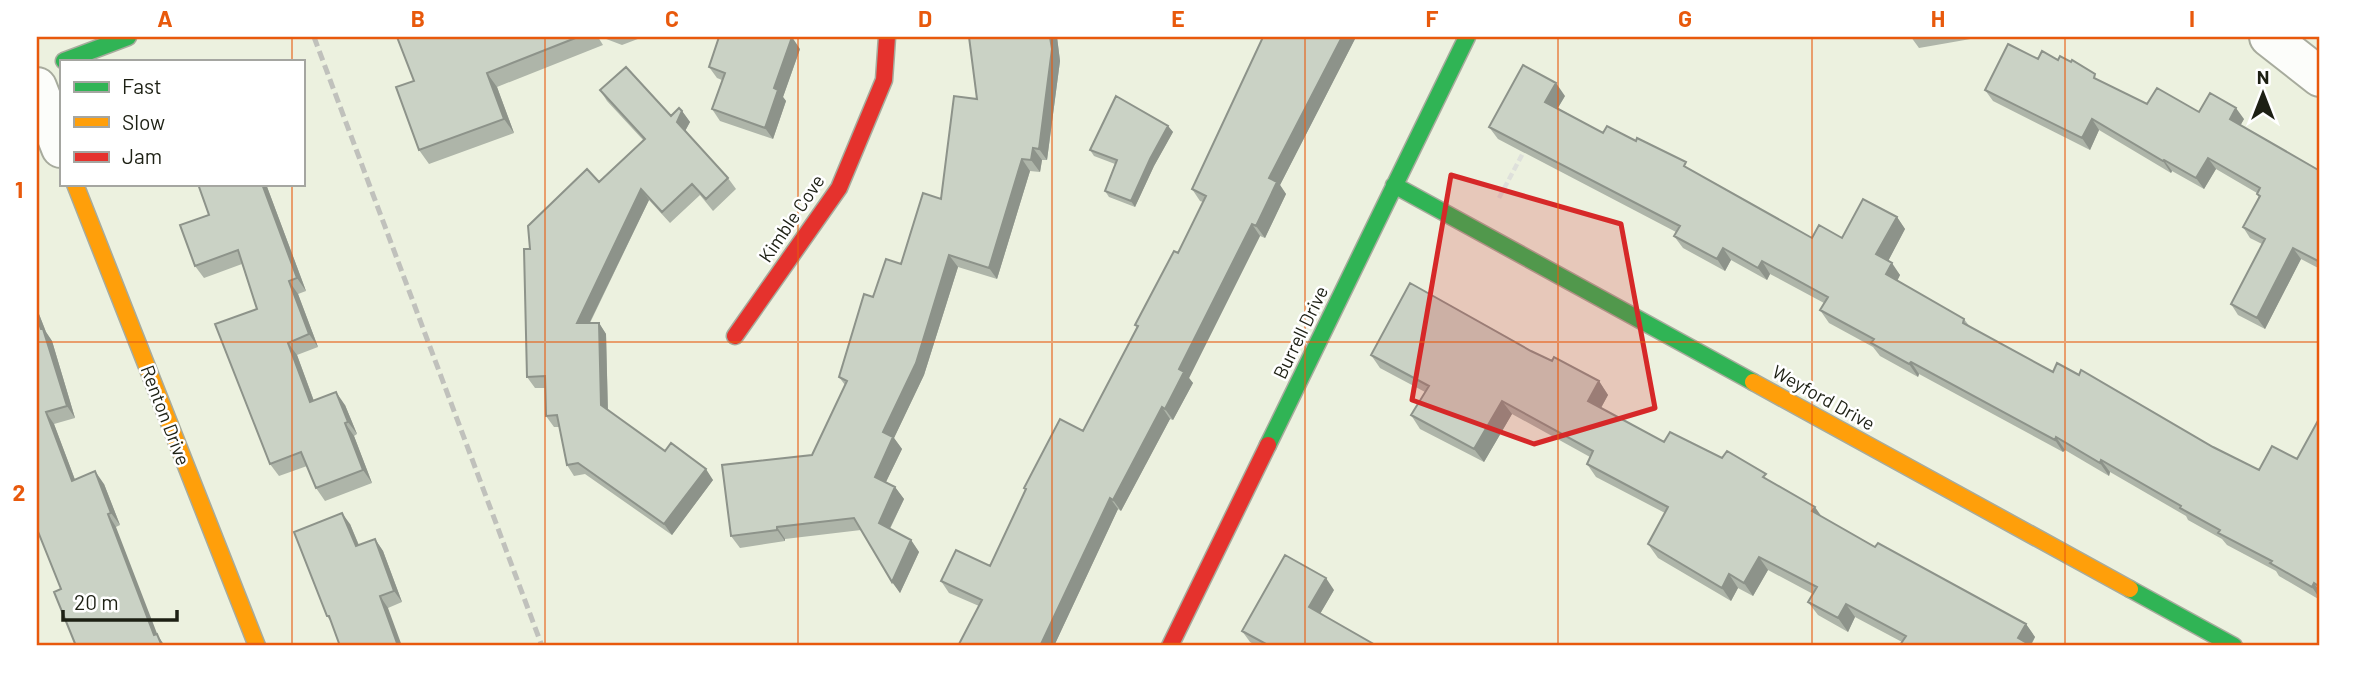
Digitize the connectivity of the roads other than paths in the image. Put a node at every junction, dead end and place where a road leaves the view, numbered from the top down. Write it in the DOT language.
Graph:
graph roads {
  1 [pos="128,37"];
  2 [pos="887,37"];
  3 [pos="1467,37"];
  4 [pos="2269,37"];
  5 [pos="74,60"];
  6 [pos="53,69"];
  7 [pos="2320,77"];
  8 [pos="60,138"];
  9 [pos="76,186"];
  10 [pos="1394,186"];
  11 [pos="735,336"];
  12 [pos="257,646"];
  13 [pos="1170,646"];
  14 [pos="2234,646"];
  1 -- 5 [label="street"];
  2 -- 11 [label="street, Kimble Cove"];
  3 -- 10 [label="street, Burrell Drive"];
  4 -- 7 [label="street"];
  6 -- 8 [label="street"];
  9 -- 12 [label="street, Renton Drive"];
  10 -- 13 [label="street, Burrell Drive"];
  10 -- 14 [label="street, Weyford Drive"];
}
